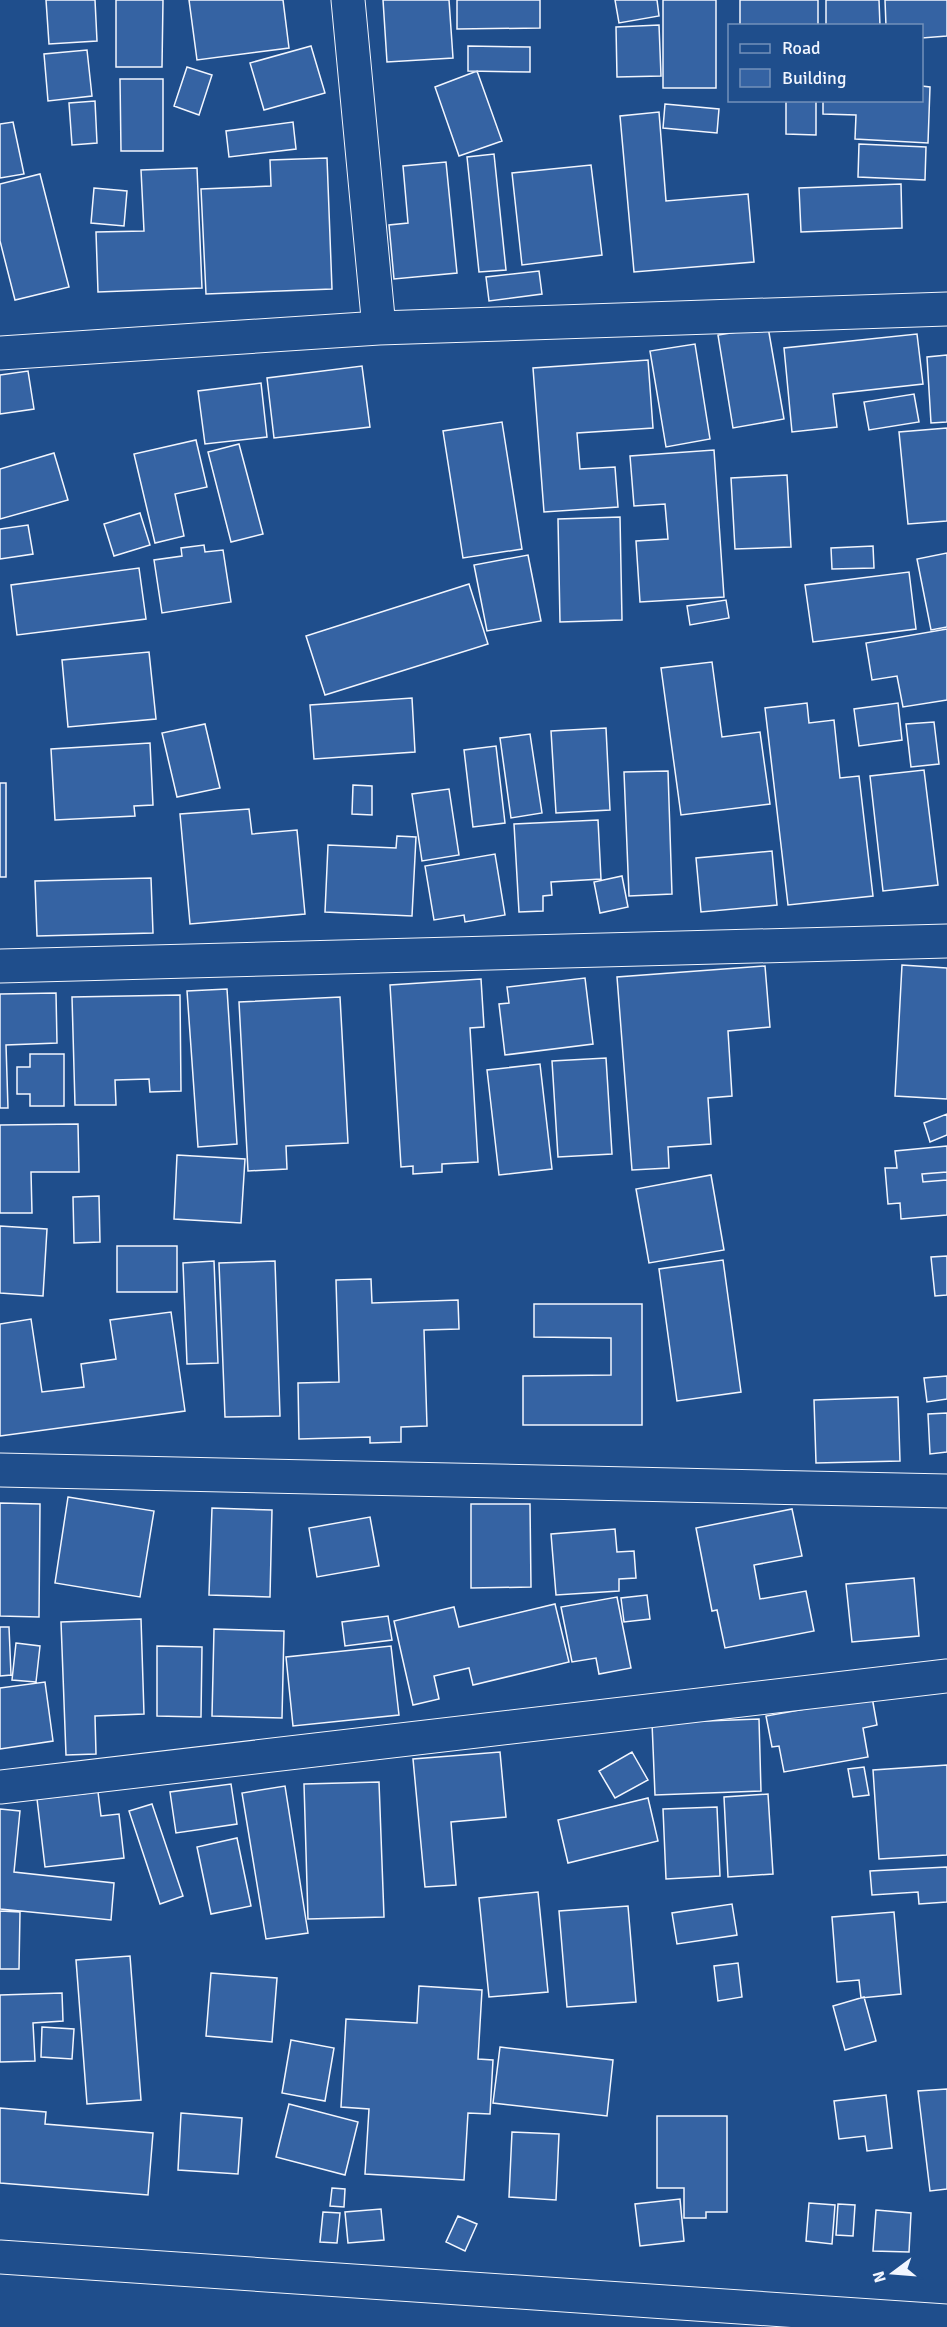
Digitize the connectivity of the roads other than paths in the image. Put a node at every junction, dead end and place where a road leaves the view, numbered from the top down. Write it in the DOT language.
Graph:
graph roads {
  1 [pos="348,0"];
  2 [pos="947,309"];
  3 [pos="378,328"];
  4 [pos="0,353"];
  5 [pos="947,941"];
  6 [pos="0,966"];
  7 [pos="0,1470"];
  8 [pos="947,1491"];
  9 [pos="947,1676"];
  10 [pos="0,1787"];
  11 [pos="0,2257"];
  12 [pos="947,2321"];
  1 -- 3 [label="street"];
  2 -- 3 [label="street"];
  3 -- 4 [label="street"];
  5 -- 6 [label="street"];
  7 -- 8 [label="street"];
  9 -- 10 [label="street"];
  11 -- 12 [label="street"];
}
